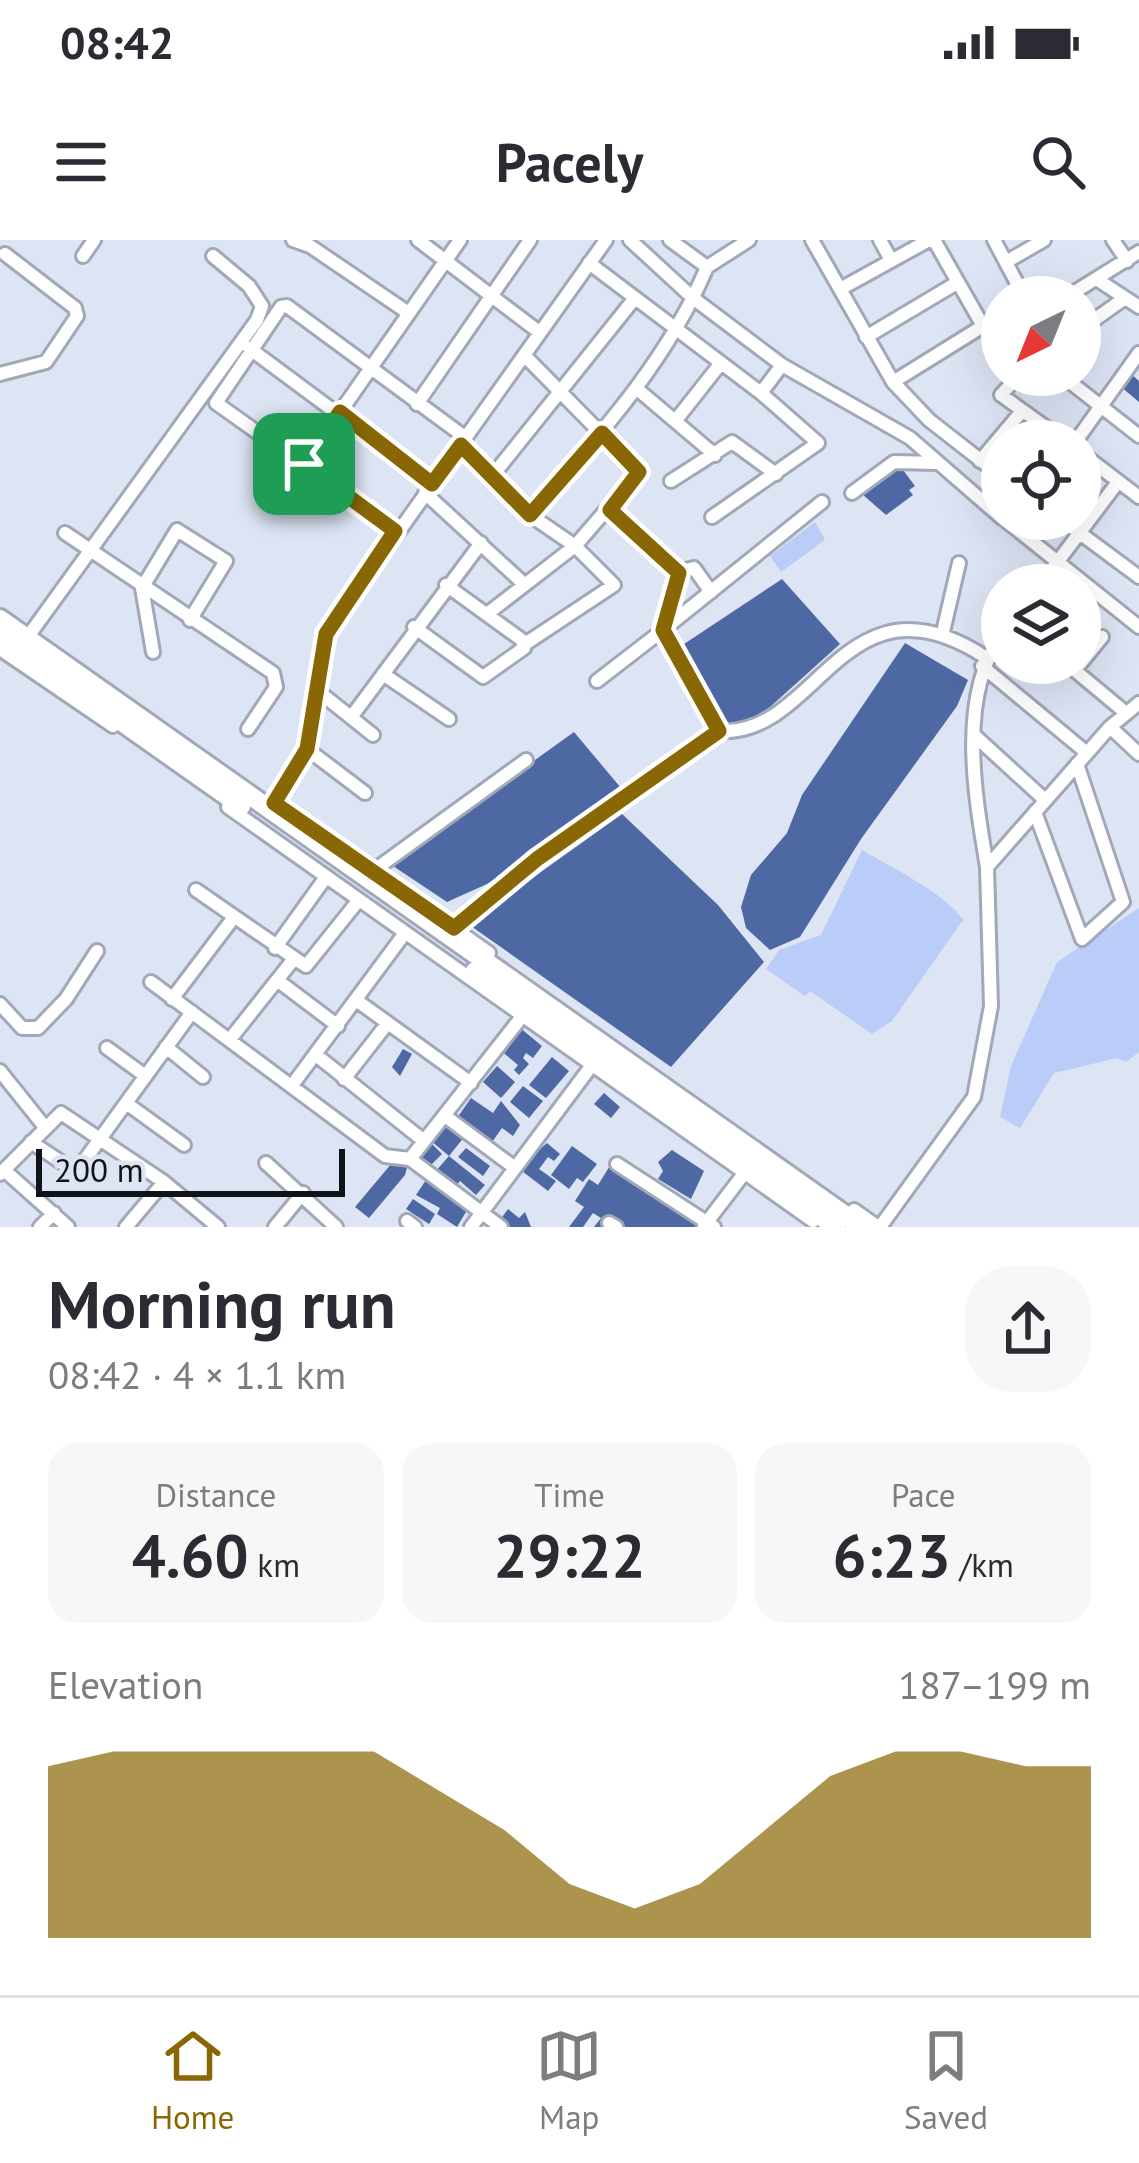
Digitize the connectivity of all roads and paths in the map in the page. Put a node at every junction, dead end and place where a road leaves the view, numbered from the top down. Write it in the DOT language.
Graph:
graph roads {
  1 [pos="94,240"];
  2 [pos="293,240"];
  3 [pos="418,240"];
  4 [pos="460,240"];
  5 [pos="606,240"];
  6 [pos="630,240"];
  7 [pos="670,240"];
  8 [pos="749,240"];
  9 [pos="812,240"];
  10 [pos="880,240"];
  11 [pos="932,240"];
  12 [pos="994,240"];
  13 [pos="1044,240"];
  14 [pos="1113,240"];
  15 [pos="524,242"];
  16 [pos="312,243"];
  17 [pos="724,247"];
  18 [pos="5,254"];
  19 [pos="83,256"];
  20 [pos="213,256"];
  21 [pos="1133,257"];
  22 [pos="891,260"];
  23 [pos="445,261"];
  24 [pos="1006,262"];
  25 [pos="589,263"];
  26 [pos="707,267"];
  27 [pos="1013,276"];
  28 [pos="1101,277"];
  29 [pos="1101,283"];
  30 [pos="955,284"];
  31 [pos="842,288"];
  32 [pos="490,295"];
  33 [pos="635,298"];
  34 [pos="693,298"];
  35 [pos="1125,298"];
  36 [pos="1139,308"];
  37 [pos="407,313"];
  38 [pos="1101,315"];
  39 [pos="677,331"];
  40 [pos="539,332"];
  41 [pos="866,337"];
  42 [pos="249,348"];
  43 [pos="1139,353"];
  44 [pos="524,355"];
  45 [pos="721,363"];
  46 [pos="782,365"];
  47 [pos="371,368"];
  48 [pos="1134,371"];
  49 [pos="0,374"];
  50 [pos="893,382"];
  51 [pos="636,388"];
  52 [pos="562,392"];
  53 [pos="761,393"];
  54 [pos="1004,396"];
  55 [pos="1088,396"];
  56 [pos="417,404"];
  57 [pos="1101,406"];
  58 [pos="1022,411"];
  59 [pos="340,412"];
  60 [pos="676,420"];
  61 [pos="929,420"];
  62 [pos="1035,420"];
  63 [pos="1091,420"];
  64 [pos="602,433"];
  65 [pos="1139,436"];
  66 [pos="910,438"];
  67 [pos="464,441"];
  68 [pos="715,455"];
  69 [pos="980,460"];
  70 [pos="938,463"];
  71 [pos="304,464"];
  72 [pos="1101,469"];
  73 [pos="776,474"];
  74 [pos="493,475"];
  75 [pos="671,481"];
  76 [pos="1118,482"];
  77 [pos="428,489"];
  78 [pos="852,494"];
  79 [pos="1139,497"];
  80 [pos="981,499"];
  81 [pos="822,502"];
  82 [pos="1101,504"];
  83 [pos="610,510"];
  84 [pos="530,515"];
  85 [pos="712,517"];
  86 [pos="395,531"];
  87 [pos="64,533"];
  88 [pos="1029,540"];
  89 [pos="1073,540"];
  90 [pos="1090,540"];
  91 [pos="481,543"];
  92 [pos="575,546"];
  93 [pos="88,552"];
  94 [pos="959,563"];
  95 [pos="1056,563"];
  96 [pos="679,573"];
  97 [pos="1139,577"];
  98 [pos="524,584"];
  99 [pos="446,585"];
  100 [pos="142,588"];
  101 [pos="711,592"];
  102 [pos="0,608"];
  103 [pos="488,614"];
  104 [pos="0,619"];
  105 [pos="190,620"];
  106 [pos="414,627"];
  107 [pos="1139,627"];
  108 [pos="663,630"];
  109 [pos="32,631"];
  110 [pos="943,632"];
  111 [pos="0,636"];
  112 [pos="524,644"];
  113 [pos="0,649"];
  114 [pos="153,652"];
  115 [pos="981,660"];
  116 [pos="382,674"];
  117 [pos="597,681"];
  118 [pos="981,684"];
  119 [pos="1006,684"];
  120 [pos="1091,684"];
  121 [pos="319,691"];
  122 [pos="1139,703"];
  123 [pos="1126,713"];
  124 [pos="352,716"];
  125 [pos="449,719"];
  126 [pos="1110,728"];
  127 [pos="248,729"];
  128 [pos="719,731"];
  129 [pos="373,735"];
  130 [pos="975,736"];
  131 [pos="307,749"];
  132 [pos="1139,754"];
  133 [pos="1082,759"];
  134 [pos="526,760"];
  135 [pos="364,793"];
  136 [pos="1045,800"];
  137 [pos="274,803"];
  138 [pos="1035,812"];
  139 [pos="987,867"];
  140 [pos="373,871"];
  141 [pos="326,878"];
  142 [pos="196,890"];
  143 [pos="358,901"];
  144 [pos="234,917"];
  145 [pos="450,932"];
  146 [pos="405,933"];
  147 [pos="275,947"];
  148 [pos="97,952"];
  149 [pos="293,960"];
  150 [pos="277,980"];
  151 [pos="151,982"];
  152 [pos="172,999"];
  153 [pos="356,1000"];
  154 [pos="0,1004"];
  155 [pos="192,1012"];
  156 [pos="525,1012"];
  157 [pos="387,1024"];
  158 [pos="338,1025"];
  159 [pos="231,1038"];
  160 [pos="166,1047"];
  161 [pos="107,1048"];
  162 [pos="316,1055"];
  163 [pos="592,1065"];
  164 [pos="1,1075"];
  165 [pos="144,1076"];
  166 [pos="203,1077"];
  167 [pos="344,1079"];
  168 [pos="471,1083"];
  169 [pos="293,1084"];
  170 [pos="125,1103"];
  171 [pos="445,1116"];
  172 [pos="44,1126"];
  173 [pos="103,1138"];
  174 [pos="31,1142"];
  175 [pos="424,1142"];
  176 [pos="184,1145"];
  177 [pos="410,1159"];
  178 [pos="266,1163"];
  179 [pos="617,1164"];
  180 [pos="515,1168"];
  181 [pos="746,1170"];
  182 [pos="2,1172"];
  183 [pos="164,1182"];
  184 [pos="303,1192"];
  185 [pos="814,1211"];
  186 [pos="53,1213"];
  187 [pos="482,1213"];
  188 [pos="210,1225"];
  189 [pos="708,1225"];
  190 [pos="40,1227"];
  191 [pos="68,1227"];
  192 [pos="126,1227"];
  193 [pos="275,1227"];
  194 [pos="336,1227"];
  195 [pos="471,1227"];
  196 [pos="500,1227"];
  197 [pos="836,1227"];
  198 [pos="862,1227"];
  199 [pos="879,1227"];
  1 -- 19 [label="street"];
  2 -- 16 [label="street"];
  3 -- 23 [label="street"];
  4 -- 23 [label="street"];
  5 -- 25 [label="street"];
  6 -- 34 [label="street"];
  7 -- 26 [label="street"];
  8 -- 17 [label="street"];
  9 -- 31 [label="street"];
  10 -- 22 [label="street"];
  11 -- 22 [label="street"];
  11 -- 30 [label="street"];
  12 -- 24 [label="street"];
  13 -- 24 [label="street"];
  14 -- 21 [label="street"];
  15 -- 32 [label="street"];
  16 -- 37 [label="street"];
  17 -- 26 [label="street"];
  18 -- 49 [label="street"];
  20 -- 93 [label="street"];
  21 -- 28 [label="street"];
  22 -- 31 [label="street"];
  23 -- 32 [label="street"];
  23 -- 37 [label="street"];
  24 -- 27 [label="street"];
  25 -- 33 [label="street"];
  25 -- 40 [label="street"];
  26 -- 34 [label="street"];
  29 -- 35 [label="street"];
  30 -- 41 [label="street"];
  30 -- 50 [label="street"];
  31 -- 41 [label="street"];
  32 -- 40 [label="street"];
  32 -- 56 [label="street"];
  33 -- 39 [label="street"];
  33 -- 52 [label="street"];
  34 -- 39 [label="street"];
  34 -- 46 [label="street"];
  35 -- 36 [label="street"];
  35 -- 38 [label="street"];
  37 -- 47 [label="street"];
  39 -- 45 [label="street"];
  39 -- 51 [label="street"];
  40 -- 44 [label="street"];
  41 -- 50 [label="street"];
  42 -- 47 [label="street"];
  42 -- 59 [label="street"];
  42 -- 71 [label="street"];
  43 -- 48 [label="street"];
  44 -- 52 [label="street"];
  44 -- 67 [label="street"];
  45 -- 53 [label="street"];
  45 -- 60 [label="street"];
  46 -- 53 [label="street"];
  46 -- 66 [label="street"];
  47 -- 56 [label="street"];
  47 -- 59 [label="street"];
  48 -- 57 [label="street"];
  50 -- 61 [label="street"];
  51 -- 60 [label="street"];
  51 -- 64 [label="street"];
  52 -- 64 [label="street"];
  52 -- 74 [label="street"];
  53 -- 73 [label="street"];
  54 -- 58 [label="street"];
  55 -- 57 [label="street"];
  56 -- 67 [label="street"];
  57 -- 63 [label="street"];
  57 -- 65 [label="street"];
  58 -- 62 [label="street"];
  58 -- 69 [label="street"];
  59 -- 71 [label="street"];
  59 -- 77 [label="street"];
  60 -- 68 [label="street"];
  61 -- 66 [label="street"];
  61 -- 69 [label="street"];
  64 -- 83 [label="street"];
  64 -- 84 [label="street"];
  66 -- 70 [label="street"];
  67 -- 74 [label="street"];
  67 -- 77 [label="street"];
  68 -- 73 [label="street"];
  68 -- 75 [label="street"];
  70 -- 78 [label="street"];
  70 -- 80 [label="street"];
  71 -- 86 [label="street"];
  72 -- 76 [label="street"];
  73 -- 85 [label="street"];
  74 -- 84 [label="street"];
  76 -- 79 [label="street"];
  76 -- 82 [label="street"];
  77 -- 86 [label="street"];
  77 -- 91 [label="street"];
  81 -- 101 [label="street"];
  83 -- 92 [label="street"];
  83 -- 96 [label="street"];
  84 -- 92 [label="street"];
  86 -- 121 [label="street"];
  87 -- 93 [label="street"];
  88 -- 95 [label="street"];
  89 -- 95 [label="street"];
  90 -- 97 [label="street"];
  91 -- 98 [label="street"];
  91 -- 99 [label="street"];
  92 -- 98 [label="street"];
  92 -- 112 [label="street"];
  93 -- 100 [label="street"];
  93 -- 109 [label="street"];
  94 -- 110 [label="street"];
  95 -- 107 [label="street"];
  96 -- 101 [label="street"];
  96 -- 108 [label="path"];
  98 -- 103 [label="street"];
  99 -- 103 [label="street"];
  99 -- 106 [label="street"];
  100 -- 105 [label="street"];
  100 -- 105 [label="street"];
  100 -- 114 [label="street"];
  101 -- 108 [label="street"];
  102 -- 109 [label="street"];
  103 -- 112 [label="street"];
  104 -- 145 [label="highway"];
  105 -- 127 [label="street"];
  106 -- 112 [label="street"];
  106 -- 116 [label="street"];
  108 -- 117 [label="street"];
  108 -- 128 [label="street"];
  109 -- 137 [label="street"];
  110 -- 115 [label="street"];
  110 -- 128 [label="street"];
  111 -- 156 [label="highway"];
  113 -- 141 [label="street"];
  116 -- 124 [label="street"];
  116 -- 125 [label="street"];
  118 -- 130 [label="street"];
  119 -- 133 [label="street"];
  120 -- 123 [label="street"];
  121 -- 124 [label="street"];
  121 -- 131 [label="street"];
  122 -- 123 [label="street"];
  123 -- 126 [label="street"];
  124 -- 129 [label="street"];
  126 -- 132 [label="street"];
  126 -- 133 [label="street"];
  128 -- 145 [label="street"];
  130 -- 136 [label="street"];
  130 -- 139 [label="street"];
  131 -- 135 [label="street"];
  131 -- 137 [label="street"];
  133 -- 136 [label="street"];
  133 -- 138 [label="street"];
  134 -- 140 [label="street"];
  136 -- 138 [label="street"];
  137 -- 140 [label="street"];
  138 -- 139 [label="street"];
  139 -- 199 [label="street"];
  140 -- 145 [label="street"];
  141 -- 143 [label="street"];
  141 -- 147 [label="street"];
  142 -- 144 [label="street"];
  143 -- 146 [label="street"];
  143 -- 149 [label="street"];
  144 -- 147 [label="street"];
  144 -- 152 [label="street"];
  145 -- 185 [label="highway"];
  146 -- 153 [label="street"];
  146 -- 156 [label="street"];
  147 -- 149 [label="street"];
  148 -- 154 [label="street"];
  149 -- 150 [label="street"];
  150 -- 158 [label="street"];
  150 -- 159 [label="street"];
  151 -- 152 [label="street"];
  152 -- 155 [label="street"];
  153 -- 157 [label="street"];
  153 -- 158 [label="street"];
  155 -- 159 [label="street"];
  155 -- 160 [label="street"];
  156 -- 163 [label="street"];
  156 -- 168 [label="street"];
  156 -- 181 [label="highway"];
  157 -- 167 [label="street"];
  157 -- 168 [label="street"];
  158 -- 162 [label="street"];
  159 -- 169 [label="street"];
  160 -- 165 [label="street"];
  160 -- 166 [label="street"];
  161 -- 165 [label="street"];
  162 -- 167 [label="street"];
  162 -- 169 [label="street"];
  163 -- 180 [label="street"];
  163 -- 181 [label="street"];
  164 -- 172 [label="street"];
  165 -- 170 [label="street"];
  167 -- 175 [label="street"];
  168 -- 171 [label="street"];
  169 -- 177 [label="street"];
  170 -- 173 [label="street"];
  170 -- 176 [label="street"];
  171 -- 175 [label="street"];
  171 -- 180 [label="street"];
  172 -- 173 [label="street"];
  172 -- 174 [label="street"];
  173 -- 174 [label="street"];
  173 -- 183 [label="street"];
  174 -- 182 [label="street"];
  175 -- 177 [label="street"];
  177 -- 187 [label="street"];
  178 -- 184 [label="street"];
  179 -- 189 [label="street"];
  180 -- 187 [label="street"];
  181 -- 185 [label="highway"];
  181 -- 189 [label="street"];
  182 -- 186 [label="street"];
  183 -- 188 [label="street"];
  183 -- 192 [label="street"];
  184 -- 193 [label="street"];
  184 -- 194 [label="street"];
  185 -- 197 [label="highway"];
  185 -- 198 [label="highway"];
  185 -- 199 [label="street"];
  186 -- 190 [label="street"];
  186 -- 191 [label="street"];
  187 -- 195 [label="street"];
  187 -- 196 [label="street"];
}
